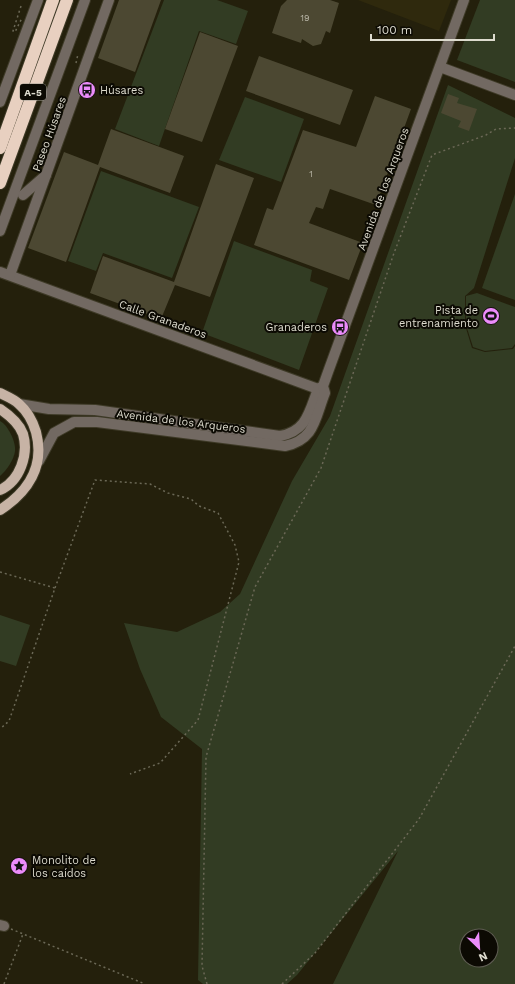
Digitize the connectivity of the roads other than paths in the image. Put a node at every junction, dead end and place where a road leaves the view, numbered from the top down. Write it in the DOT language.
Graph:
graph roads {
  1 [pos="38,0"];
  2 [pos="53,0"];
  3 [pos="67,0"];
  4 [pos="85,0"];
  5 [pos="109,0"];
  6 [pos="464,0"];
  7 [pos="440,67"];
  8 [pos="515,95"];
  9 [pos="0,102"];
  10 [pos="0,148"];
  11 [pos="46,175"];
  12 [pos="0,183"];
  13 [pos="23,194"];
  14 [pos="0,231"];
  15 [pos="5,274"];
  16 [pos="321,388"];
  17 [pos="0,393"];
  18 [pos="19,404"];
  19 [pos="0,409"];
  20 [pos="39,461"];
  21 [pos="0,490"];
  22 [pos="0,510"];
  1 -- 9 [label="street"];
  2 -- 10 [label="highway, A-5"];
  3 -- 12 [label="highway, A-5"];
  4 -- 14 [label="street"];
  5 -- 11 [label="street, Paseo Húsares"];
  6 -- 7 [label="street, Avenida de los Arqueros"];
  7 -- 8 [label="street"];
  7 -- 16 [label="street, Avenida de los Arqueros"];
  11 -- 13 [label="street"];
  11 -- 15 [label="street, Paseo Húsares"];
  15 -- 16 [label="street, Calle Granaderos"];
  16 -- 18 [label="street, Avenida de los Arqueros"];
  16 -- 20 [label="street, Avenida de los Arqueros"];
  17 -- 18 [label="main road"];
  18 -- 20 [label="main road"];
  19 -- 21 [label="main road"];
  20 -- 22 [label="main road"];
}
